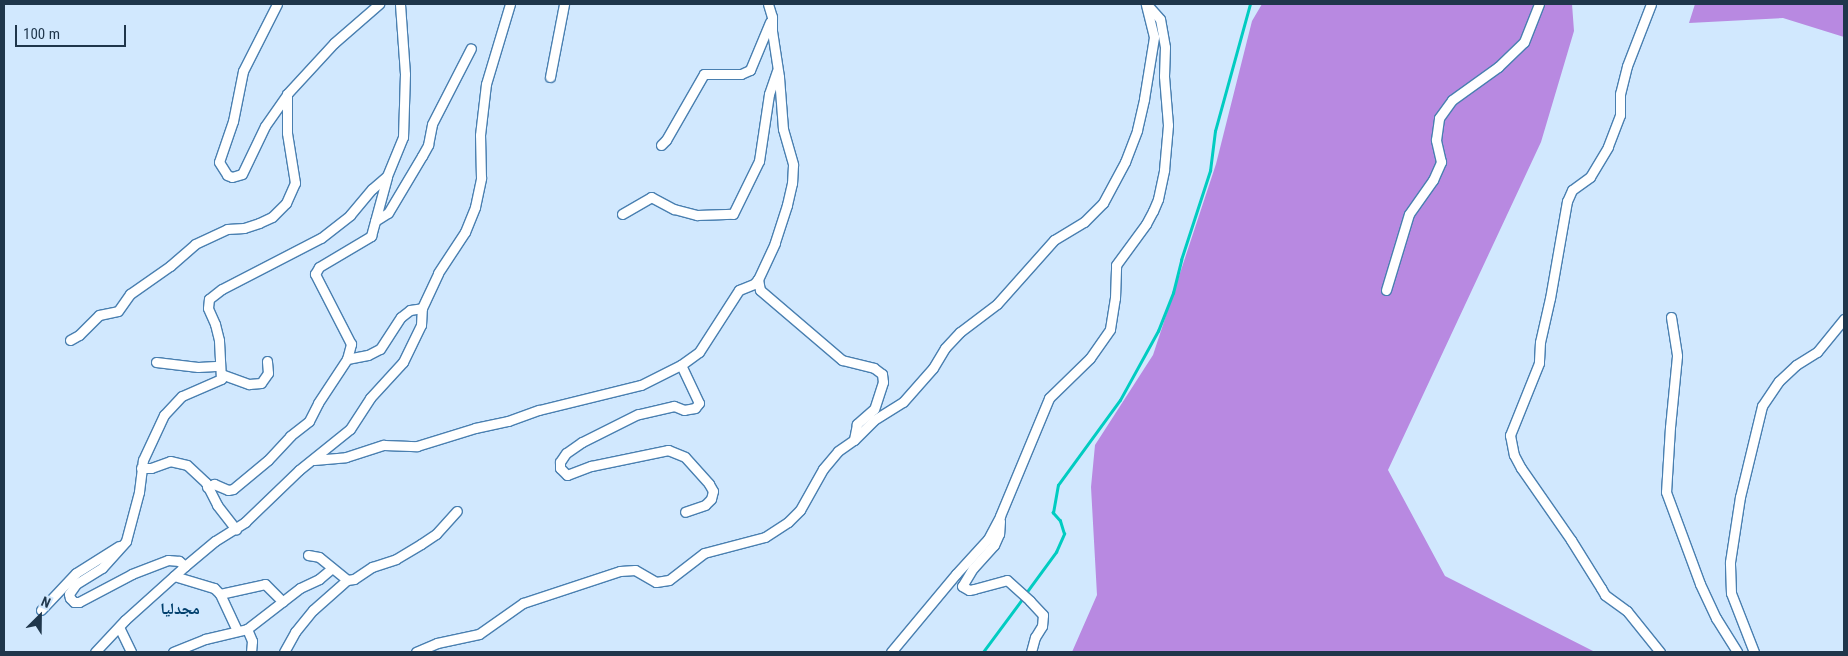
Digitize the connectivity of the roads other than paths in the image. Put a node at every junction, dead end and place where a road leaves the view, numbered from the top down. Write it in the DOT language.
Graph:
graph roads {
  1 [pos="278,4"];
  2 [pos="379,4"];
  3 [pos="400,4"];
  4 [pos="510,4"];
  5 [pos="564,4"];
  6 [pos="768,4"];
  7 [pos="1146,4"];
  8 [pos="1539,4"];
  9 [pos="1651,4"];
  10 [pos="772,17"];
  11 [pos="471,48"];
  12 [pos="778,68"];
  13 [pos="550,77"];
  14 [pos="287,94"];
  15 [pos="661,145"];
  16 [pos="387,176"];
  17 [pos="622,214"];
  18 [pos="375,221"];
  19 [pos="758,279"];
  20 [pos="1386,290"];
  21 [pos="422,308"];
  22 [pos="1671,317"];
  23 [pos="1844,319"];
  24 [pos="70,340"];
  25 [pos="347,359"];
  26 [pos="267,361"];
  27 [pos="156,362"];
  28 [pos="681,365"];
  29 [pos="220,370"];
  30 [pos="854,440"];
  31 [pos="314,460"];
  32 [pos="142,468"];
  33 [pos="207,487"];
  34 [pos="457,511"];
  35 [pos="685,512"];
  36 [pos="1000,516"];
  37 [pos="236,529"];
  38 [pos="124,544"];
  39 [pos="308,555"];
  40 [pos="185,566"];
  41 [pos="332,568"];
  42 [pos="174,576"];
  43 [pos="348,580"];
  44 [pos="220,594"];
  45 [pos="283,602"];
  46 [pos="41,610"];
  47 [pos="119,627"];
  48 [pos="247,629"];
  49 [pos="236,630"];
  50 [pos="95,652"];
  51 [pos="131,652"];
  52 [pos="173,652"];
  53 [pos="251,652"];
  54 [pos="284,652"];
  55 [pos="416,652"];
  56 [pos="891,652"];
  57 [pos="1031,652"];
  58 [pos="1660,652"];
  59 [pos="1737,652"];
  60 [pos="1754,652"];
  1 -- 14 [label="street"];
  2 -- 14 [label="street"];
  3 -- 16 [label="street"];
  4 -- 21 [label="street"];
  5 -- 13 [label="street"];
  6 -- 10 [label="street"];
  7 -- 30 [label="street"];
  7 -- 36 [label="street"];
  8 -- 20 [label="street"];
  9 -- 58 [label="street"];
  10 -- 12 [label="street"];
  10 -- 15 [label="street"];
  11 -- 18 [label="street"];
  12 -- 17 [label="street"];
  12 -- 19 [label="street"];
  14 -- 24 [label="street"];
  16 -- 18 [label="street"];
  16 -- 29 [label="street"];
  18 -- 25 [label="street"];
  19 -- 28 [label="street"];
  19 -- 30 [label="street"];
  21 -- 25 [label="street"];
  21 -- 31 [label="street"];
  22 -- 59 [label="street"];
  23 -- 60 [label="street"];
  25 -- 33 [label="street"];
  26 -- 29 [label="street"];
  27 -- 29 [label="street"];
  28 -- 31 [label="street"];
  28 -- 35 [label="street"];
  29 -- 32 [label="street"];
  30 -- 55 [label="street"];
  31 -- 37 [label="street"];
  32 -- 33 [label="street"];
  32 -- 38 [label="street"];
  33 -- 37 [label="street"];
  34 -- 43 [label="street"];
  36 -- 56 [label="street"];
  36 -- 57 [label="street"];
  37 -- 40 [label="street"];
  38 -- 40 [label="street"];
  38 -- 46 [label="street"];
  39 -- 41 [label="street"];
  40 -- 42 [label="street"];
  41 -- 43 [label="street"];
  41 -- 45 [label="street"];
  42 -- 44 [label="street"];
  42 -- 47 [label="street"];
  43 -- 54 [label="street"];
  44 -- 45 [label="street"];
  44 -- 49 [label="street"];
  45 -- 48 [label="street"];
  47 -- 50 [label="street"];
  47 -- 51 [label="street"];
  48 -- 49 [label="street"];
  48 -- 53 [label="street"];
  49 -- 52 [label="street"];
}
